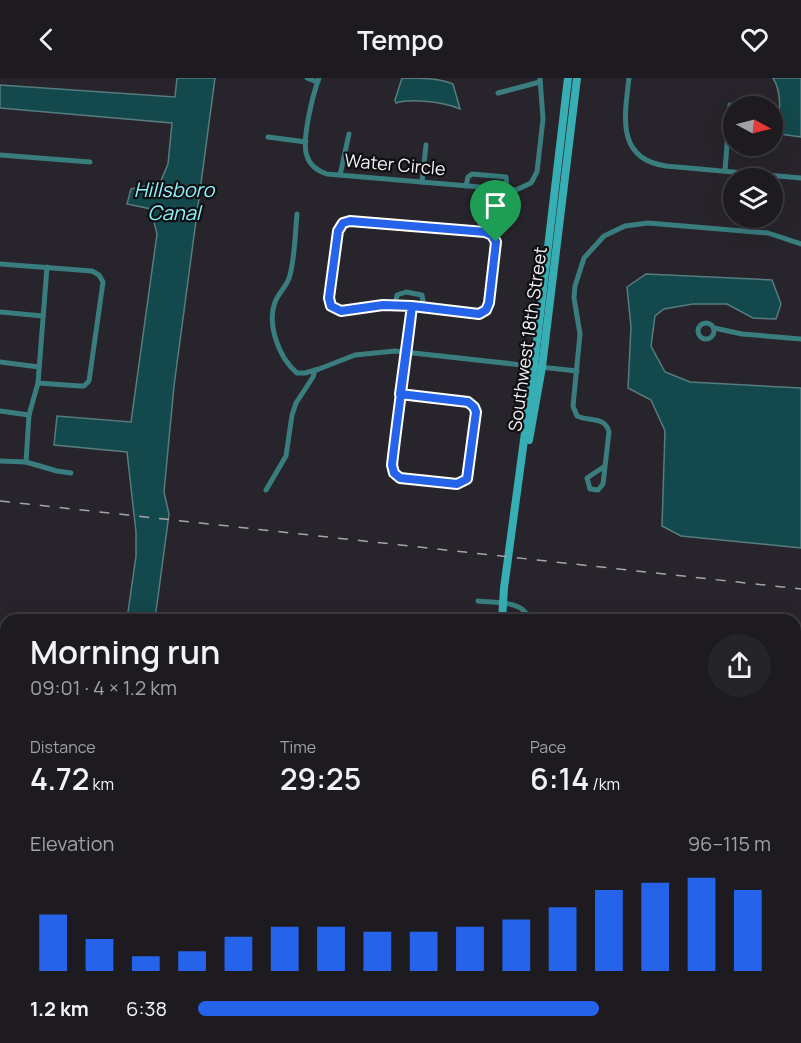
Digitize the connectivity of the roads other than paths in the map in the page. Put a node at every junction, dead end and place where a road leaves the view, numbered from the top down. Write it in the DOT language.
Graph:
graph roads {
  1 [pos="307,78"];
  2 [pos="568,78"];
  3 [pos="577,78"];
  4 [pos="629,78"];
  5 [pos="318,80"];
  6 [pos="540,80"];
  7 [pos="498,93"];
  8 [pos="349,134"];
  9 [pos="268,137"];
  10 [pos="306,142"];
  11 [pos="426,145"];
  12 [pos="0,155"];
  13 [pos="90,162"];
  14 [pos="723,171"];
  15 [pos="340,175"];
  16 [pos="783,176"];
  17 [pos="801,178"];
  18 [pos="422,182"];
  19 [pos="466,186"];
  20 [pos="507,189"];
  21 [pos="297,214"];
  22 [pos="801,244"];
  23 [pos="0,264"];
  24 [pos="47,267"];
  25 [pos="395,305"];
  26 [pos="412,306"];
  27 [pos="424,308"];
  28 [pos="0,312"];
  29 [pos="43,316"];
  30 [pos="714,328"];
  31 [pos="801,339"];
  32 [pos="407,352"];
  33 [pos="0,362"];
  34 [pos="39,367"];
  35 [pos="538,367"];
  36 [pos="315,370"];
  37 [pos="577,371"];
  38 [pos="38,383"];
  39 [pos="400,394"];
  40 [pos="0,411"];
  41 [pos="29,415"];
  42 [pos="0,461"];
  43 [pos="26,462"];
  44 [pos="605,466"];
  45 [pos="71,473"];
  46 [pos="266,490"];
  47 [pos="478,601"];
  48 [pos="504,604"];
  49 [pos="503,614"];
  50 [pos="527,614"];
  1 -- 5 [label="street"];
  2 -- 35 [label="main road, Southwest 18th Street"];
  3 -- 35 [label="main road, Southwest 18th Street"];
  4 -- 14 [label="street"];
  5 -- 10 [label="street, Water Circle"];
  6 -- 7 [label="street"];
  6 -- 20 [label="street, Water Circle"];
  8 -- 15 [label="street"];
  9 -- 10 [label="street"];
  10 -- 15 [label="street, Water Circle"];
  11 -- 18 [label="street"];
  12 -- 13 [label="street"];
  15 -- 18 [label="street, Water Circle"];
  16 -- 17 [label="street"];
  18 -- 19 [label="street, Water Circle"];
  19 -- 20 [label="street, Water Circle"];
  19 -- 20 [label="street"];
  21 -- 36 [label="street"];
  22 -- 37 [label="street"];
  23 -- 24 [label="street"];
  24 -- 29 [label="street"];
  24 -- 38 [label="street"];
  25 -- 26 [label="street"];
  25 -- 27 [label="street"];
  25 -- 27 [label="street"];
  26 -- 27 [label="street"];
  26 -- 32 [label="street"];
  28 -- 29 [label="street"];
  29 -- 34 [label="street"];
  30 -- 31 [label="street"];
  32 -- 35 [label="street"];
  32 -- 36 [label="street"];
  32 -- 39 [label="street"];
  33 -- 34 [label="street"];
  34 -- 38 [label="street"];
  35 -- 37 [label="street"];
  35 -- 48 [label="main road, Southwest 18th Street"];
  36 -- 46 [label="street"];
  37 -- 44 [label="street"];
  38 -- 41 [label="street"];
  39 -- 39 [label="street"];
  40 -- 41 [label="street"];
  41 -- 43 [label="street"];
  42 -- 43 [label="street"];
  43 -- 45 [label="street"];
  44 -- 44 [label="street"];
  47 -- 48 [label="street"];
  48 -- 49 [label="main road, Southwest 18th Street"];
  48 -- 50 [label="street"];
}
